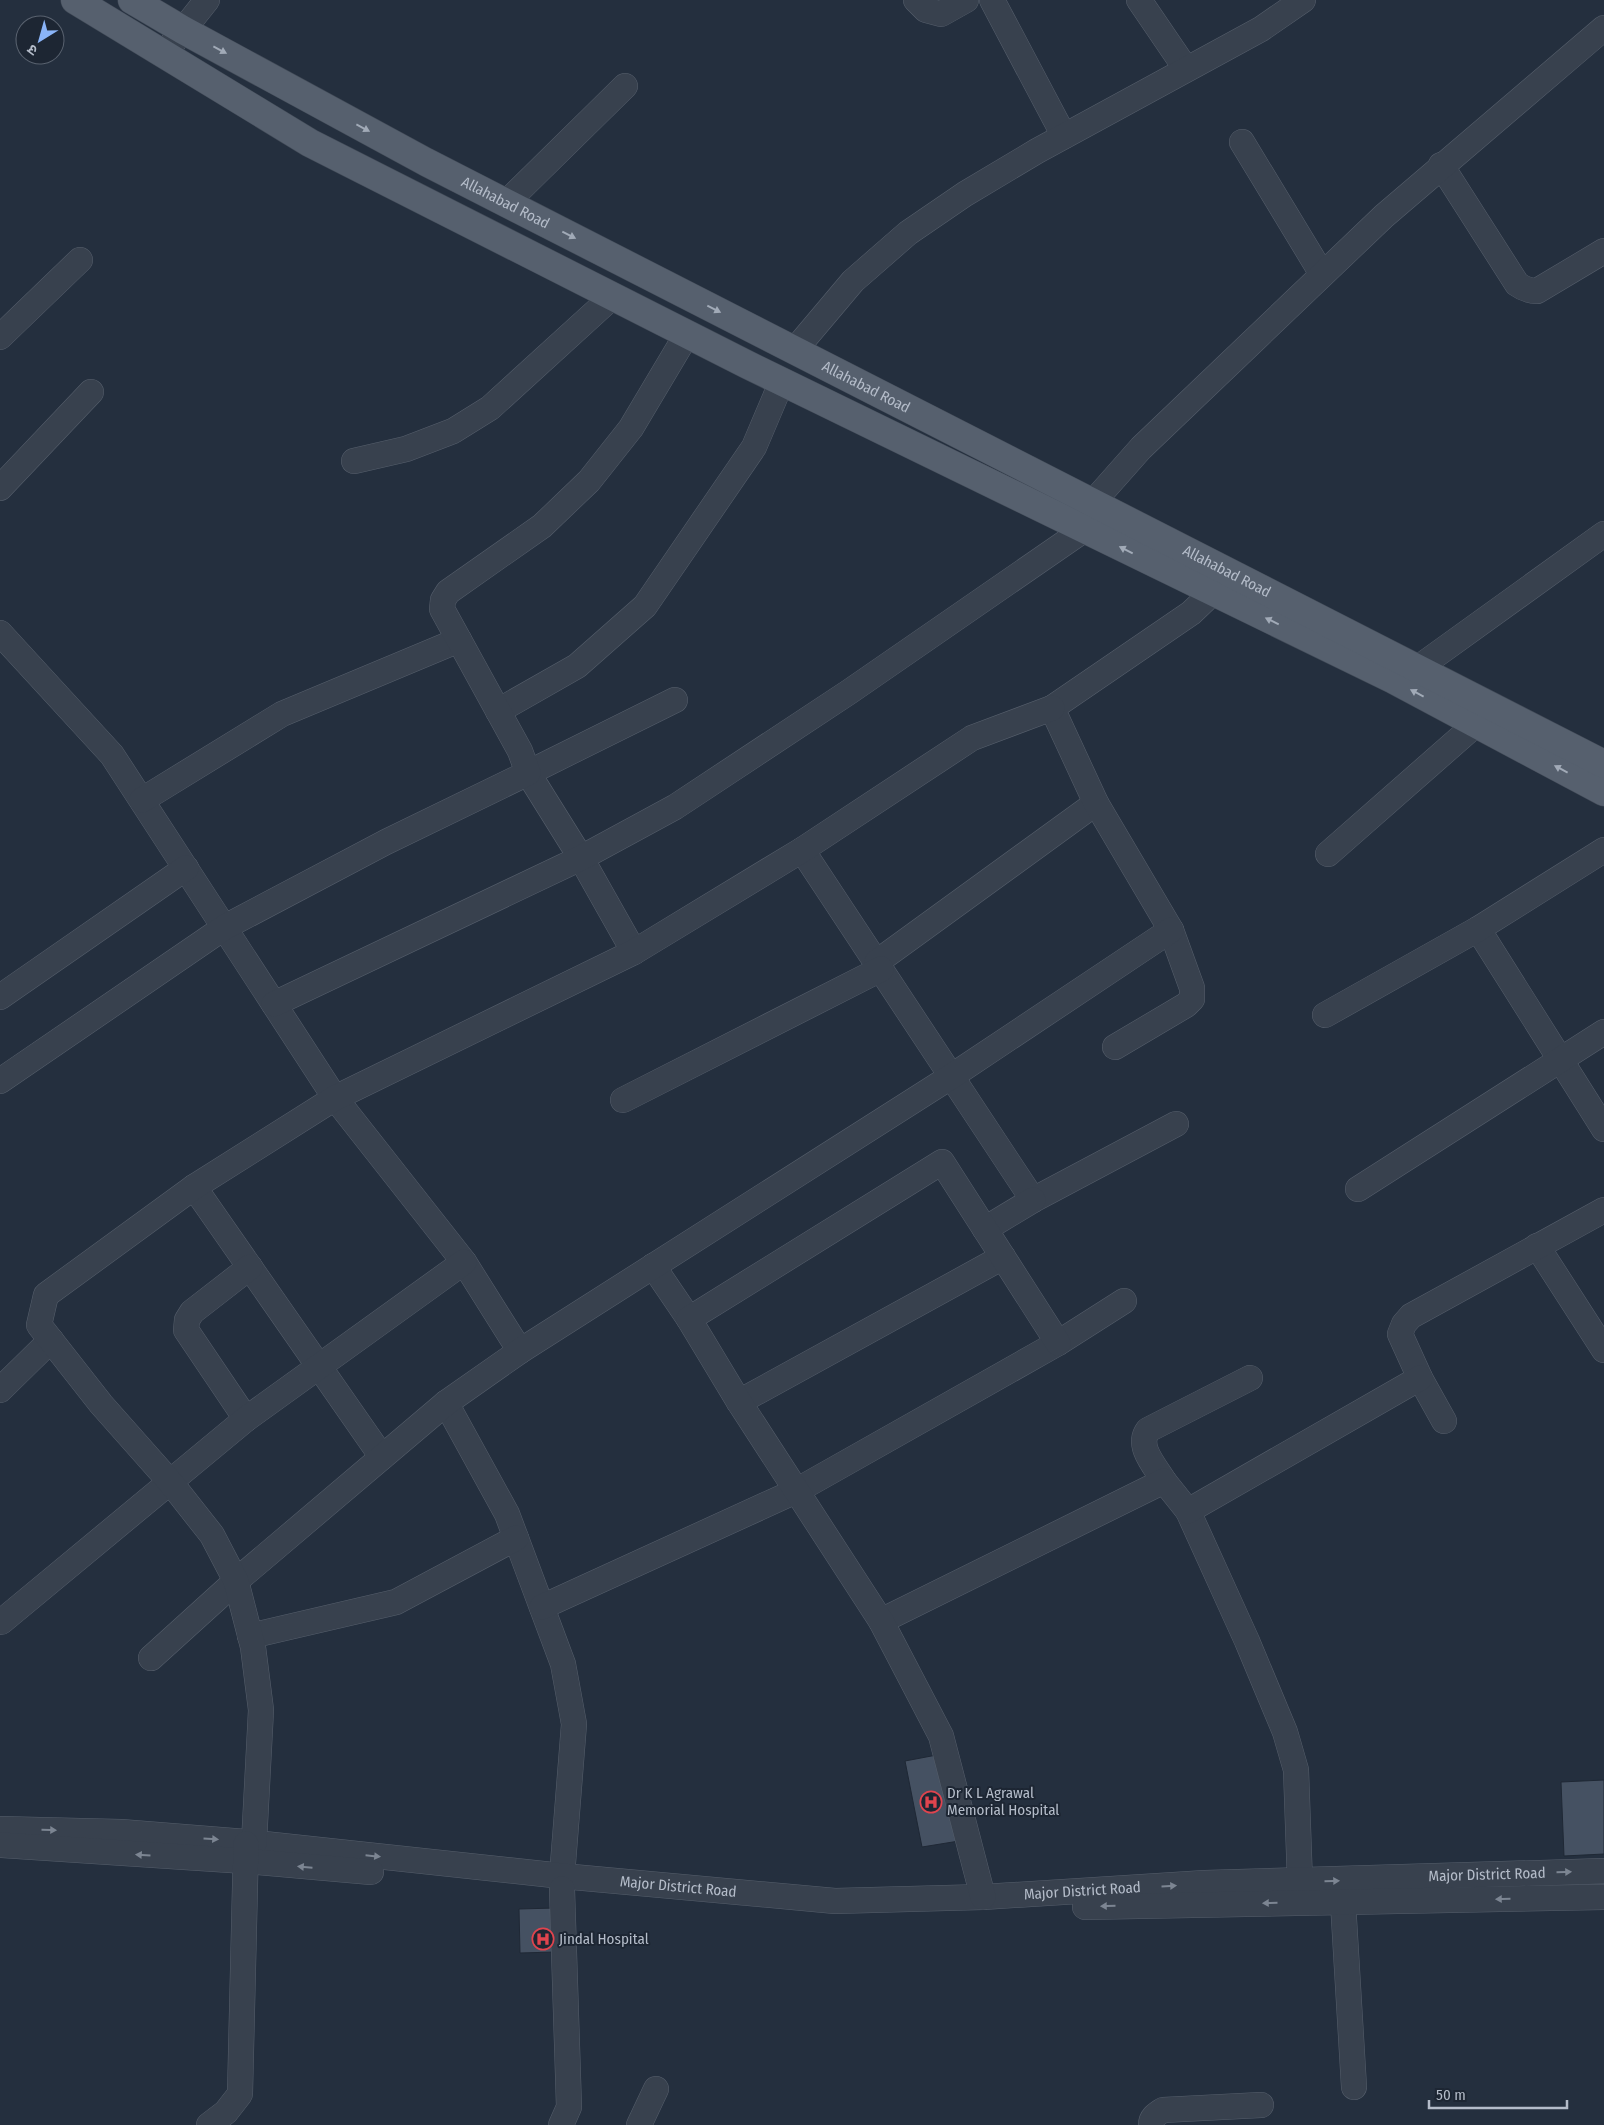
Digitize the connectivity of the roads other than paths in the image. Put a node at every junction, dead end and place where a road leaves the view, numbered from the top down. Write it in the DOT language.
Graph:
graph roads {
  1 [pos="75,0"];
  2 [pos="132,0"];
  3 [pos="207,0"];
  4 [pos="916,0"];
  5 [pos="966,0"];
  6 [pos="992,0"];
  7 [pos="1138,0"];
  8 [pos="1303,0"];
  9 [pos="1604,28"];
  10 [pos="183,30"];
  11 [pos="164,54"];
  12 [pos="1186,70"];
  13 [pos="625,86"];
  14 [pos="1064,136"];
  15 [pos="1242,142"];
  16 [pos="1441,165"];
  17 [pos="506,203"];
  18 [pos="1603,253"];
  19 [pos="80,260"];
  20 [pos="1322,274"];
  21 [pos="613,296"];
  22 [pos="687,334"];
  23 [pos="0,337"];
  24 [pos="794,351"];
  25 [pos="782,381"];
  26 [pos="91,392"];
  27 [pos="354,461"];
  28 [pos="0,488"];
  29 [pos="1091,503"];
  30 [pos="1079,526"];
  31 [pos="1604,534"];
  32 [pos="1226,570"];
  33 [pos="1212,593"];
  34 [pos="0,633"];
  35 [pos="459,640"];
  36 [pos="1418,668"];
  37 [pos="675,700"];
  38 [pos="1052,708"];
  39 [pos="498,711"];
  40 [pos="1476,724"];
  41 [pos="1604,764"];
  42 [pos="528,773"];
  43 [pos="1604,792"];
  44 [pos="142,800"];
  45 [pos="1096,803"];
  46 [pos="802,850"];
  47 [pos="1604,850"];
  48 [pos="1328,854"];
  49 [pos="581,858"];
  50 [pos="186,868"];
  51 [pos="225,927"];
  52 [pos="1478,929"];
  53 [pos="1171,930"];
  54 [pos="634,952"];
  55 [pos="879,965"];
  56 [pos="0,997"];
  57 [pos="274,1004"];
  58 [pos="1325,1016"];
  59 [pos="1604,1032"];
  60 [pos="1115,1047"];
  61 [pos="1560,1060"];
  62 [pos="952,1076"];
  63 [pos="0,1081"];
  64 [pos="335,1098"];
  65 [pos="623,1100"];
  66 [pos="1176,1124"];
  67 [pos="1604,1129"];
  68 [pos="194,1187"];
  69 [pos="1358,1189"];
  70 [pos="1033,1200"];
  71 [pos="1604,1210"];
  72 [pos="985,1229"];
  73 [pos="1537,1246"];
  74 [pos="1003,1257"];
  75 [pos="464,1262"];
  76 [pos="654,1266"];
  77 [pos="250,1267"];
  78 [pos="1124,1302"];
  79 [pos="689,1319"];
  80 [pos="51,1340"];
  81 [pos="1058,1343"];
  82 [pos="1604,1350"];
  83 [pos="520,1351"];
  84 [pos="319,1367"];
  85 [pos="1250,1378"];
  86 [pos="1420,1378"];
  87 [pos="0,1390"];
  88 [pos="739,1402"];
  89 [pos="446,1403"];
  90 [pos="246,1419"];
  91 [pos="1444,1421"];
  92 [pos="382,1457"];
  93 [pos="1164,1481"];
  94 [pos="171,1483"];
  95 [pos="796,1491"];
  96 [pos="1188,1510"];
  97 [pos="516,1538"];
  98 [pos="236,1581"];
  99 [pos="542,1608"];
  100 [pos="880,1621"];
  101 [pos="1,1622"];
  102 [pos="250,1636"];
  103 [pos="151,1658"];
  104 [pos="0,1829"];
  105 [pos="0,1845"];
  106 [pos="248,1849"];
  107 [pos="1604,1871"];
  108 [pos="1300,1882"];
  109 [pos="562,1883"];
  110 [pos="983,1897"];
  111 [pos="1604,1897"];
  112 [pos="1343,1902"];
  113 [pos="1354,2087"];
  114 [pos="656,2089"];
  115 [pos="1261,2105"];
  116 [pos="209,2125"];
  117 [pos="561,2125"];
  118 [pos="639,2125"];
  119 [pos="1151,2125"];
  1 -- 11 [label="main road"];
  2 -- 10 [label="main road, Allahabad Road"];
  3 -- 10 [label="street"];
  4 -- 5 [label="street"];
  6 -- 14 [label="street"];
  7 -- 12 [label="street"];
  8 -- 12 [label="street"];
  9 -- 16 [label="street"];
  10 -- 11 [label="street"];
  10 -- 17 [label="main road, Allahabad Road, one-way"];
  11 -- 21 [label="main road"];
  12 -- 14 [label="street"];
  13 -- 17 [label="street"];
  14 -- 24 [label="street"];
  15 -- 20 [label="street"];
  16 -- 18 [label="street"];
  16 -- 20 [label="street"];
  17 -- 24 [label="main road, Allahabad Road, one-way"];
  19 -- 23 [label="street"];
  20 -- 29 [label="street"];
  21 -- 22 [label="main road"];
  21 -- 27 [label="street"];
  22 -- 25 [label="main road"];
  22 -- 35 [label="street"];
  24 -- 29 [label="main road, Allahabad Road"];
  25 -- 30 [label="main road"];
  25 -- 39 [label="street"];
  26 -- 28 [label="street"];
  29 -- 30 [label="street"];
  29 -- 32 [label="main road, Allahabad Road"];
  33 -- 30 [label="main road, one-way"];
  30 -- 49 [label="street"];
  31 -- 36 [label="street"];
  32 -- 33 [label="street"];
  32 -- 36 [label="main road, Allahabad Road"];
  33 -- 38 [label="street"];
  40 -- 33 [label="main road, one-way"];
  34 -- 44 [label="street"];
  35 -- 39 [label="street"];
  35 -- 44 [label="street"];
  36 -- 41 [label="main road, Allahabad Road"];
  37 -- 42 [label="street"];
  38 -- 45 [label="street"];
  38 -- 46 [label="street"];
  39 -- 42 [label="street"];
  43 -- 40 [label="main road, one-way"];
  40 -- 48 [label="street"];
  42 -- 49 [label="street"];
  42 -- 51 [label="street"];
  44 -- 50 [label="street"];
  45 -- 53 [label="street"];
  45 -- 55 [label="street"];
  46 -- 54 [label="street"];
  46 -- 55 [label="street"];
  47 -- 52 [label="street"];
  49 -- 54 [label="street"];
  49 -- 57 [label="street"];
  50 -- 51 [label="street"];
  50 -- 56 [label="street"];
  51 -- 57 [label="street"];
  51 -- 63 [label="street"];
  52 -- 58 [label="street"];
  52 -- 61 [label="street"];
  53 -- 60 [label="street"];
  53 -- 62 [label="street"];
  54 -- 64 [label="street"];
  55 -- 62 [label="street"];
  55 -- 65 [label="street"];
  57 -- 64 [label="street"];
  59 -- 61 [label="street"];
  61 -- 67 [label="street"];
  61 -- 69 [label="street"];
  62 -- 70 [label="street"];
  62 -- 76 [label="street"];
  64 -- 68 [label="street"];
  64 -- 75 [label="street"];
  66 -- 70 [label="street"];
  68 -- 77 [label="street"];
  68 -- 80 [label="street"];
  70 -- 72 [label="street"];
  71 -- 73 [label="street"];
  72 -- 74 [label="street"];
  72 -- 79 [label="street"];
  73 -- 82 [label="street"];
  73 -- 86 [label="street"];
  74 -- 81 [label="street"];
  74 -- 88 [label="street"];
  75 -- 83 [label="street"];
  75 -- 84 [label="street"];
  76 -- 79 [label="street"];
  76 -- 83 [label="street"];
  77 -- 84 [label="street"];
  77 -- 90 [label="street"];
  78 -- 81 [label="street"];
  79 -- 88 [label="street"];
  80 -- 87 [label="street"];
  80 -- 94 [label="street"];
  81 -- 95 [label="street"];
  83 -- 89 [label="street"];
  84 -- 90 [label="street"];
  84 -- 92 [label="street"];
  85 -- 93 [label="street"];
  86 -- 91 [label="street"];
  86 -- 96 [label="street"];
  88 -- 95 [label="street"];
  89 -- 92 [label="street"];
  89 -- 97 [label="street"];
  90 -- 94 [label="street"];
  92 -- 98 [label="street"];
  93 -- 96 [label="street"];
  93 -- 100 [label="street"];
  94 -- 98 [label="street"];
  94 -- 101 [label="street"];
  95 -- 99 [label="street"];
  95 -- 100 [label="street"];
  96 -- 108 [label="street"];
  97 -- 99 [label="street"];
  97 -- 102 [label="street"];
  98 -- 102 [label="street"];
  98 -- 103 [label="street"];
  99 -- 109 [label="street"];
  100 -- 110 [label="street"];
  102 -- 106 [label="street"];
  104 -- 106 [label="street, one-way"];
  106 -- 105 [label="street, one-way"];
  106 -- 109 [label="street"];
  106 -- 116 [label="street"];
  108 -- 107 [label="street, Major District Road, one-way"];
  110 -- 108 [label="street, Major District Road, one-way"];
  109 -- 110 [label="street, Major District Road"];
  112 -- 109 [label="street, one-way"];
  109 -- 117 [label="street"];
  111 -- 112 [label="street, one-way"];
  112 -- 113 [label="street"];
  114 -- 118 [label="street"];
  115 -- 119 [label="street"];
}
